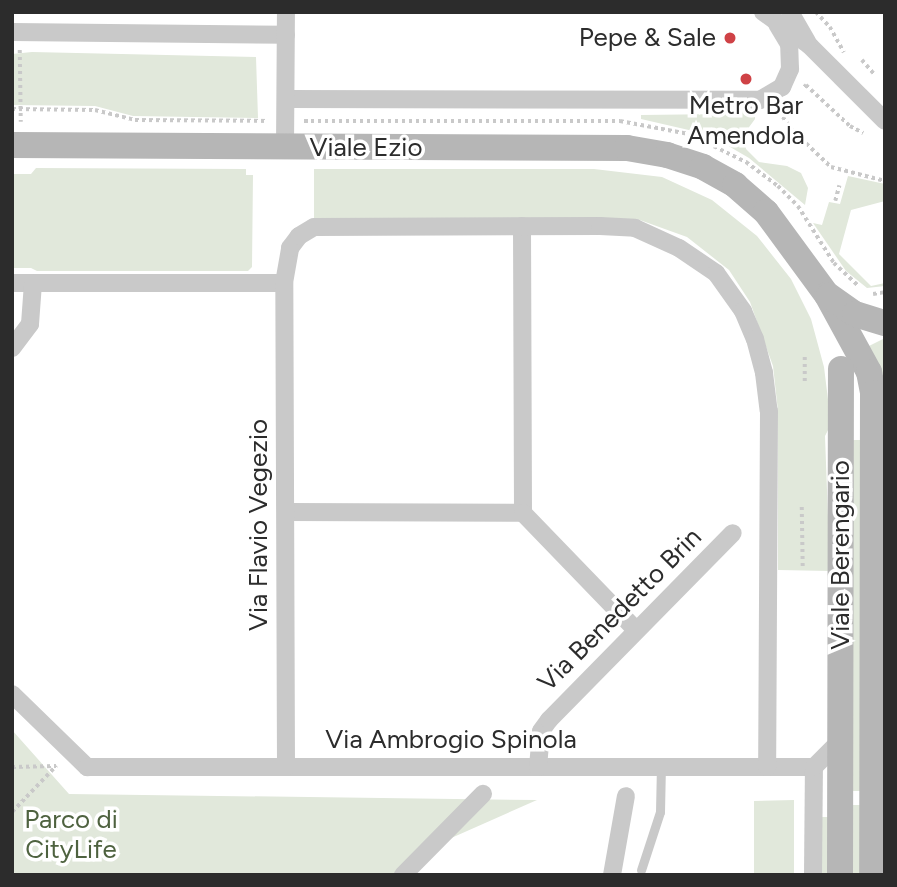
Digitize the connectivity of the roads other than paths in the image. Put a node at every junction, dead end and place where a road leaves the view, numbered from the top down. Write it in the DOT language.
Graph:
graph roads {
  1 [pos="286,12"];
  2 [pos="776,16"];
  3 [pos="12,32"];
  4 [pos="286,35"];
  5 [pos="286,100"];
  6 [pos="885,121"];
  7 [pos="17,134"];
  8 [pos="285,148"];
  9 [pos="522,226"];
  10 [pos="33,283"];
  11 [pos="284,283"];
  12 [pos="12,284"];
  13 [pos="827,295"];
  14 [pos="884,323"];
  15 [pos="12,348"];
  16 [pos="843,354"];
  17 [pos="879,417"];
  18 [pos="885,464"];
  19 [pos="873,496"];
  20 [pos="286,512"];
  21 [pos="523,513"];
  22 [pos="733,533"];
  23 [pos="635,629"];
  24 [pos="12,694"];
  25 [pos="840,741"];
  26 [pos="286,766"];
  27 [pos="661,766"];
  28 [pos="538,767"];
  29 [pos="767,767"];
  30 [pos="814,767"];
  31 [pos="483,794"];
  32 [pos="626,796"];
  33 [pos="876,862"];
  34 [pos="640,870"];
  35 [pos="403,875"];
  36 [pos="612,875"];
  37 [pos="813,875"];
  38 [pos="840,875"];
  1 -- 4 [label="street"];
  2 -- 5 [label="street, Viale Ezio"];
  2 -- 6 [label="street"];
  3 -- 4 [label="street"];
  4 -- 5 [label="street"];
  5 -- 8 [label="street, Viale Ezio"];
  7 -- 8 [label="main road"];
  8 -- 13 [label="main road, Viale Ezio"];
  9 -- 11 [label="street, Via Flavio Vegezio"];
  9 -- 21 [label="street"];
  9 -- 29 [label="street"];
  10 -- 11 [label="street"];
  10 -- 12 [label="street"];
  10 -- 15 [label="street"];
  11 -- 20 [label="street, Via Flavio Vegezio"];
  13 -- 14 [label="main road"];
  13 -- 16 [label="main road"];
  14 -- 16 [label="main road"];
  16 -- 17 [label="main road"];
  16 -- 25 [label="main road, Viale Berengario"];
  17 -- 19 [label="main road, Viale Berengario"];
  18 -- 19 [label="main road"];
  19 -- 33 [label="main road, Viale Berengario"];
  20 -- 21 [label="street"];
  20 -- 26 [label="street, Via Flavio Vegezio"];
  21 -- 23 [label="street"];
  22 -- 23 [label="street, Via Benedetto Brin"];
  23 -- 28 [label="street, Via Benedetto Brin"];
  24 -- 26 [label="street, Via Ambrogio Spinola"];
  25 -- 30 [label="street"];
  25 -- 38 [label="main road, Viale Berengario"];
  26 -- 28 [label="street, Via Ambrogio Spinola"];
  27 -- 28 [label="street, Via Ambrogio Spinola"];
  27 -- 29 [label="street, Via Ambrogio Spinola"];
  27 -- 34 [label="lane"];
  29 -- 30 [label="street, Via Ambrogio Spinola"];
  30 -- 37 [label="street"];
  31 -- 35 [label="street"];
  32 -- 36 [label="street"];
}
